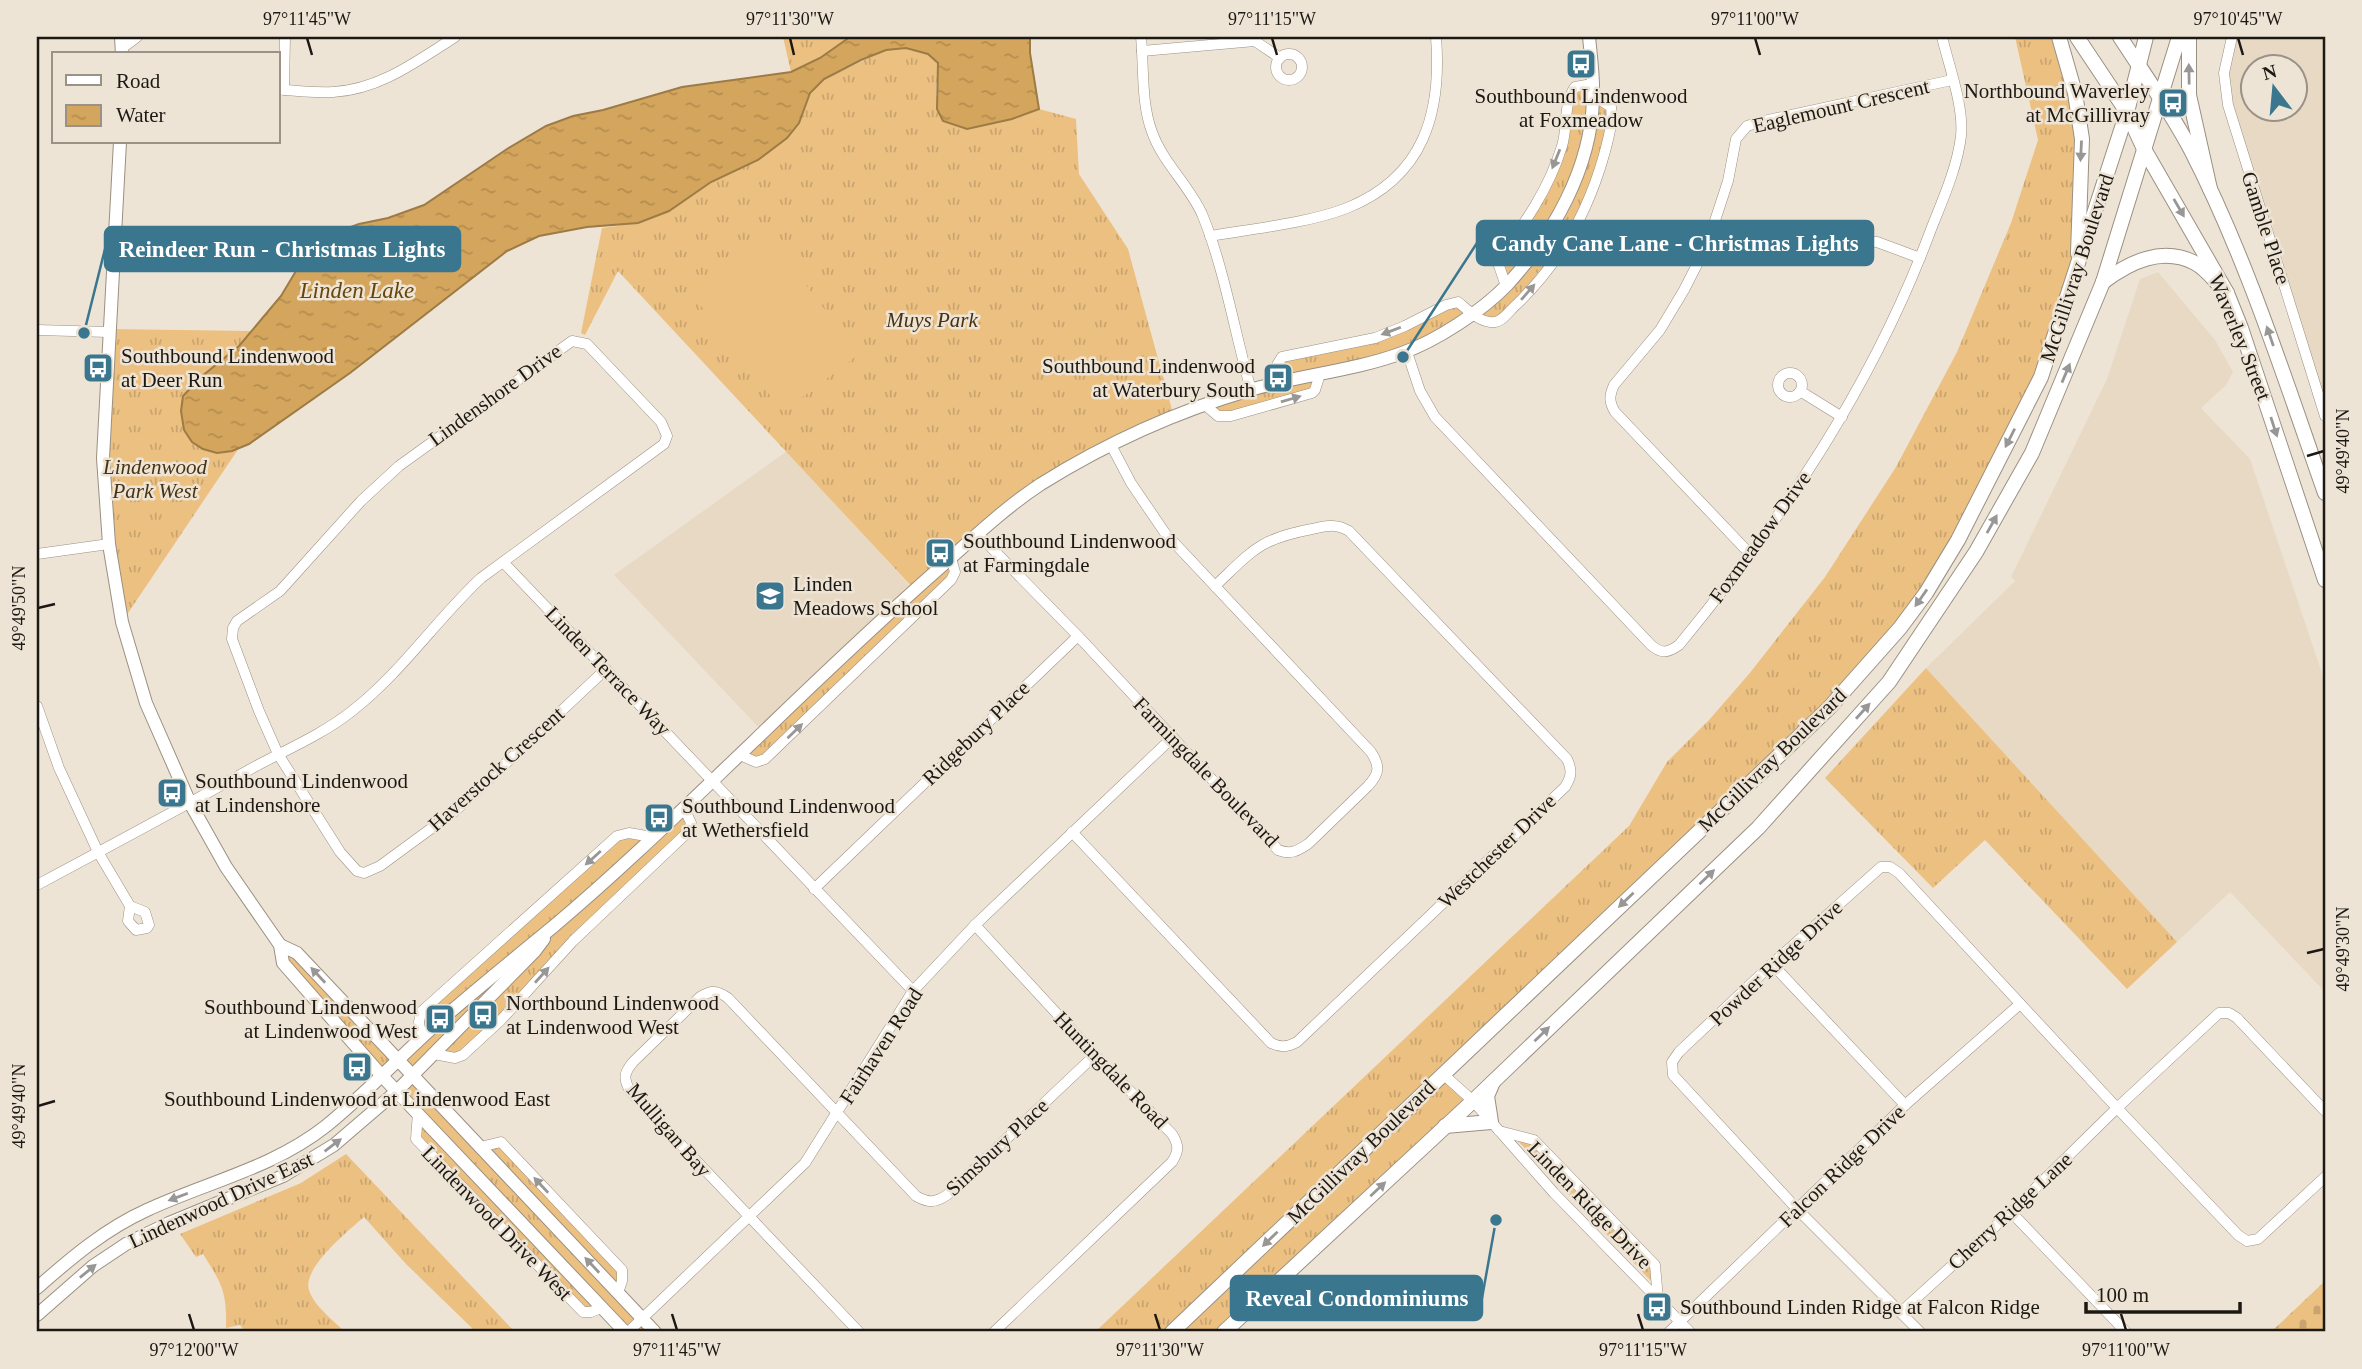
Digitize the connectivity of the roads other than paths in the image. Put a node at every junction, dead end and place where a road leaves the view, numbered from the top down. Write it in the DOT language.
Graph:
graph roads {
  1 [pos="137,37"];
  2 [pos="285,37"];
  3 [pos="455,37"];
  4 [pos="1141,37"];
  5 [pos="1436,37"];
  6 [pos="1942,37"];
  7 [pos="2059,37"];
  8 [pos="2077,37"];
  9 [pos="2120,37"];
  10 [pos="2146,37"];
  11 [pos="2179,37"];
  12 [pos="2189,37"];
  13 [pos="2232,37"];
  14 [pos="1586,39"];
  15 [pos="121,47"];
  16 [pos="1142,51"];
  17 [pos="1280,58"];
  18 [pos="2138,65"];
  19 [pos="1952,80"];
  20 [pos="1593,89"];
  21 [pos="281,90"];
  22 [pos="2162,99"];
  23 [pos="2127,112"];
  24 [pos="120,144"];
  25 [pos="2144,149"];
  26 [pos="2210,189"];
  27 [pos="116,235"];
  28 [pos="1210,236"];
  29 [pos="1866,241"];
  30 [pos="1920,258"];
  31 [pos="114,259"];
  32 [pos="2077,272"];
  33 [pos="2104,282"];
  34 [pos="1506,286"];
  35 [pos="2227,293"];
  36 [pos="1473,314"];
  37 [pos="37,330"];
  38 [pos="109,332"];
  39 [pos="1407,352"];
  40 [pos="1320,374"];
  41 [pos="1276,383"];
  42 [pos="1251,390"];
  43 [pos="1800,391"];
  44 [pos="1205,405"];
  45 [pos="2325,416"];
  46 [pos="1842,417"];
  47 [pos="1111,445"];
  48 [pos="2325,493"];
  49 [pos="978,534"];
  50 [pos="109,544"];
  51 [pos="37,554"];
  52 [pos="1751,555"];
  53 [pos="951,558"];
  54 [pos="503,562"];
  55 [pos="2324,574"];
  56 [pos="1215,586"];
  57 [pos="1078,636"];
  58 [pos="606,669"];
  59 [pos="37,706"];
  60 [pos="1172,737"];
  61 [pos="278,754"];
  62 [pos="740,754"];
  63 [pos="712,781"];
  64 [pos="190,803"];
  65 [pos="684,808"];
  66 [pos="1072,832"];
  67 [pos="652,837"];
  68 [pos="98,852"];
  69 [pos="37,885"];
  70 [pos="814,889"];
  71 [pos="130,906"];
  72 [pos="975,925"];
  73 [pos="552,928"];
  74 [pos="280,945"];
  75 [pos="1772,964"];
  76 [pos="913,991"];
  77 [pos="2020,1004"];
  78 [pos="421,1037"];
  79 [pos="434,1054"];
  80 [pos="1095,1055"];
  81 [pos="399,1060"];
  82 [pos="1443,1074"];
  83 [pos="412,1075"];
  84 [pos="382,1076"];
  85 [pos="1493,1081"];
  86 [pos="397,1091"];
  87 [pos="1473,1101"];
  88 [pos="1905,1105"];
  89 [pos="2117,1108"];
  90 [pos="2325,1111"];
  91 [pos="838,1112"];
  92 [pos="418,1113"];
  93 [pos="1445,1126"];
  94 [pos="1495,1127"];
  95 [pos="481,1147"];
  96 [pos="2325,1177"];
  97 [pos="1797,1209"];
  98 [pos="2011,1212"];
  99 [pos="750,1218"];
  100 [pos="37,1288"];
  101 [pos="618,1293"];
  102 [pos="1658,1299"];
  103 [pos="601,1308"];
  104 [pos="1901,1312"];
  105 [pos="37,1315"];
  106 [pos="643,1319"];
  107 [pos="1679,1322"];
  108 [pos="626,1332"];
  109 [pos="655,1332"];
  110 [pos="859,1332"];
  111 [pos="994,1332"];
  112 [pos="1172,1332"];
  113 [pos="1224,1332"];
  114 [pos="1668,1332"];
  115 [pos="1690,1332"];
  116 [pos="1920,1332"];
  117 [pos="2126,1332"];
  1 -- 15 [label="street"];
  2 -- 21 [label="street"];
  3 -- 21 [label="street"];
  4 -- 16 [label="street"];
  5 -- 28 [label="street"];
  6 -- 19 [label="street, Foxmeadow Drive"];
  7 -- 32 [label="main road, one-way"];
  8 -- 23 [label="main road, Waverley Street"];
  9 -- 18 [label="main road, Waverley Street"];
  10 -- 18 [label="main road, McGillivray Boulevard"];
  11 -- 22 [label="main road, McGillivray Boulevard"];
  26 -- 12 [label="main road, one-way"];
  13 -- 45 [label="street, Gamble Place"];
  14 -- 20 [label="street, Lindenwood Drive East"];
  16 -- 17 [label="street"];
  16 -- 28 [label="street"];
  18 -- 22 [label="main road, Waverley Street"];
  18 -- 23 [label="main road, McGillivray Boulevard"];
  19 -- 30 [label="street, Foxmeadow Drive"];
  19 -- 52 [label="street, Eaglemount Crescent"];
  20 -- 34 [label="street, Lindenwood Drive East"];
  20 -- 34 [label="street, one-way"];
  36 -- 20 [label="street, one-way"];
  22 -- 25 [label="main road, McGillivray Boulevard"];
  22 -- 26 [label="main road, Waverley Street"];
  23 -- 25 [label="main road, Waverley Street"];
  23 -- 32 [label="main road, McGillivray Boulevard"];
  24 -- 27 [label="street, Lindenwood Drive West"];
  25 -- 33 [label="main road, McGillivray Boulevard"];
  25 -- 35 [label="main road, Waverley Street, one-way"];
  48 -- 26 [label="main road, Waverley Street, one-way"];
  27 -- 31 [label="street, Lindenwood Drive West"];
  27 -- 31 [label="street"];
  28 -- 42 [label="street"];
  29 -- 30 [label="street"];
  30 -- 46 [label="street, Foxmeadow Drive"];
  31 -- 38 [label="street, Lindenwood Drive West"];
  32 -- 82 [label="main road, McGillivray Boulevard, one-way"];
  33 -- 35 [label="main road"];
  85 -- 33 [label="main road, McGillivray Boulevard, one-way"];
  34 -- 36 [label="street, Lindenwood Drive East"];
  35 -- 55 [label="main road, Waverley Street, one-way"];
  36 -- 39 [label="street, Lindenwood Drive East"];
  36 -- 41 [label="street, one-way"];
  37 -- 38 [label="street"];
  38 -- 50 [label="street, Lindenwood Drive West"];
  39 -- 40 [label="street, Lindenwood Drive East"];
  39 -- 52 [label="street, Foxmeadow Drive"];
  40 -- 41 [label="street, Lindenwood Drive East"];
  44 -- 40 [label="street, one-way"];
  41 -- 42 [label="street, Lindenwood Drive East"];
  42 -- 44 [label="street, Lindenwood Drive East"];
  43 -- 46 [label="street"];
  44 -- 47 [label="street, Lindenwood Drive East"];
  46 -- 52 [label="street, Foxmeadow Drive"];
  47 -- 49 [label="street, Lindenwood Drive East"];
  47 -- 56 [label="street, Farmingdale Boulevard"];
  49 -- 53 [label="street, Lindenwood Drive East"];
  49 -- 57 [label="street, Farmingdale Boulevard"];
  50 -- 51 [label="street"];
  50 -- 64 [label="street, Lindenwood Drive West"];
  53 -- 62 [label="street, Lindenwood Drive East"];
  62 -- 53 [label="street, one-way"];
  54 -- 58 [label="street, Linden Terrace Way"];
  54 -- 61 [label="street, Lindenshore Drive"];
  54 -- 61 [label="street, Lindenshore Drive"];
  56 -- 60 [label="street, Farmingdale Boulevard"];
  56 -- 66 [label="street, Westchester Drive"];
  57 -- 60 [label="street, Farmingdale Boulevard"];
  57 -- 70 [label="street, Ridgebury Place"];
  58 -- 61 [label="street, Haverstock Crescent"];
  58 -- 63 [label="street, Linden Terrace Way"];
  59 -- 68 [label="street"];
  60 -- 66 [label="street, Fairhaven Road"];
  61 -- 64 [label="street, Lindenshore Drive"];
  62 -- 63 [label="street, Lindenwood Drive East"];
  63 -- 65 [label="street, Lindenwood Drive East"];
  63 -- 70 [label="street, Linden Terrace Way"];
  64 -- 68 [label="street, Lindenshore Drive"];
  64 -- 74 [label="street, Lindenwood Drive West"];
  65 -- 67 [label="street, Lindenwood Drive East"];
  79 -- 65 [label="street, one-way"];
  66 -- 72 [label="street, Fairhaven Road"];
  67 -- 73 [label="street, Lindenwood Drive East"];
  67 -- 78 [label="street, one-way"];
  68 -- 69 [label="street, Lindenshore Drive"];
  68 -- 71 [label="street"];
  70 -- 76 [label="street, Linden Terrace Way"];
  72 -- 76 [label="street, Fairhaven Road"];
  72 -- 80 [label="street, Huntingdale Road"];
  73 -- 78 [label="street, Lindenwood Drive East"];
  73 -- 79 [label="street, Lindenwood Drive East"];
  81 -- 74 [label="street, Lindenwood Drive West, one-way"];
  74 -- 84 [label="street, Lindenwood Drive West"];
  75 -- 77 [label="street, Powder Ridge Drive"];
  75 -- 88 [label="street"];
  75 -- 97 [label="street, Powder Ridge Drive"];
  76 -- 91 [label="street, Fairhaven Road"];
  77 -- 88 [label="street, Falcon Ridge Drive"];
  77 -- 89 [label="street"];
  78 -- 81 [label="street, Lindenwood Drive East"];
  79 -- 83 [label="street, Lindenwood Drive East"];
  80 -- 91 [label="street, Simsbury Place"];
  80 -- 111 [label="street, Huntingdale Road"];
  81 -- 83 [label="street, Lindenwood Drive West"];
  81 -- 84 [label="street, Lindenwood Drive East"];
  82 -- 87 [label="street, Linden Ridge Drive"];
  82 -- 112 [label="main road, McGillivray Boulevard, one-way"];
  83 -- 86 [label="street, Lindenwood Drive East"];
  83 -- 95 [label="street, Lindenwood Drive West"];
  84 -- 86 [label="street, Lindenwood Drive West"];
  84 -- 100 [label="street, Lindenwood Drive East, one-way"];
  85 -- 87 [label="main road, McGillivray Boulevard"];
  85 -- 94 [label="main road"];
  86 -- 92 [label="street, Lindenwood Drive West"];
  105 -- 86 [label="street, Lindenwood Drive East, one-way"];
  87 -- 93 [label="main road, McGillivray Boulevard"];
  87 -- 94 [label="street, Linden Ridge Drive"];
  88 -- 97 [label="street, Falcon Ridge Drive"];
  89 -- 90 [label="street, Cherry Ridge Lane"];
  89 -- 96 [label="street"];
  89 -- 98 [label="street, Cherry Ridge Lane"];
  91 -- 99 [label="street, Fairhaven Road"];
  91 -- 99 [label="street, Mulligan Bay"];
  92 -- 103 [label="street, Lindenwood Drive West"];
  92 -- 103 [label="street, Lindenwood Drive West"];
  93 -- 94 [label="main road"];
  113 -- 93 [label="main road, McGillivray Boulevard, one-way"];
  94 -- 102 [label="street, Linden Ridge Drive"];
  94 -- 102 [label="street, Linden Ridge Drive"];
  101 -- 95 [label="street, Lindenwood Drive West, one-way"];
  101 -- 95 [label="street, Lindenwood Drive West, one-way"];
  97 -- 104 [label="street"];
  97 -- 107 [label="street, Falcon Ridge Drive"];
  98 -- 104 [label="street, Cherry Ridge Lane"];
  98 -- 117 [label="street"];
  99 -- 106 [label="street, Fairhaven Road"];
  99 -- 110 [label="street"];
  101 -- 106 [label="street, Lindenwood Drive West"];
  102 -- 107 [label="street, Linden Ridge Drive"];
  103 -- 108 [label="street, Lindenwood Drive West"];
  104 -- 116 [label="street"];
  106 -- 108 [label="street, Fairhaven Road"];
  106 -- 109 [label="street, Lindenwood Drive West"];
  107 -- 114 [label="street, Falcon Ridge Drive"];
  107 -- 115 [label="street, Linden Ridge Drive"];
}
